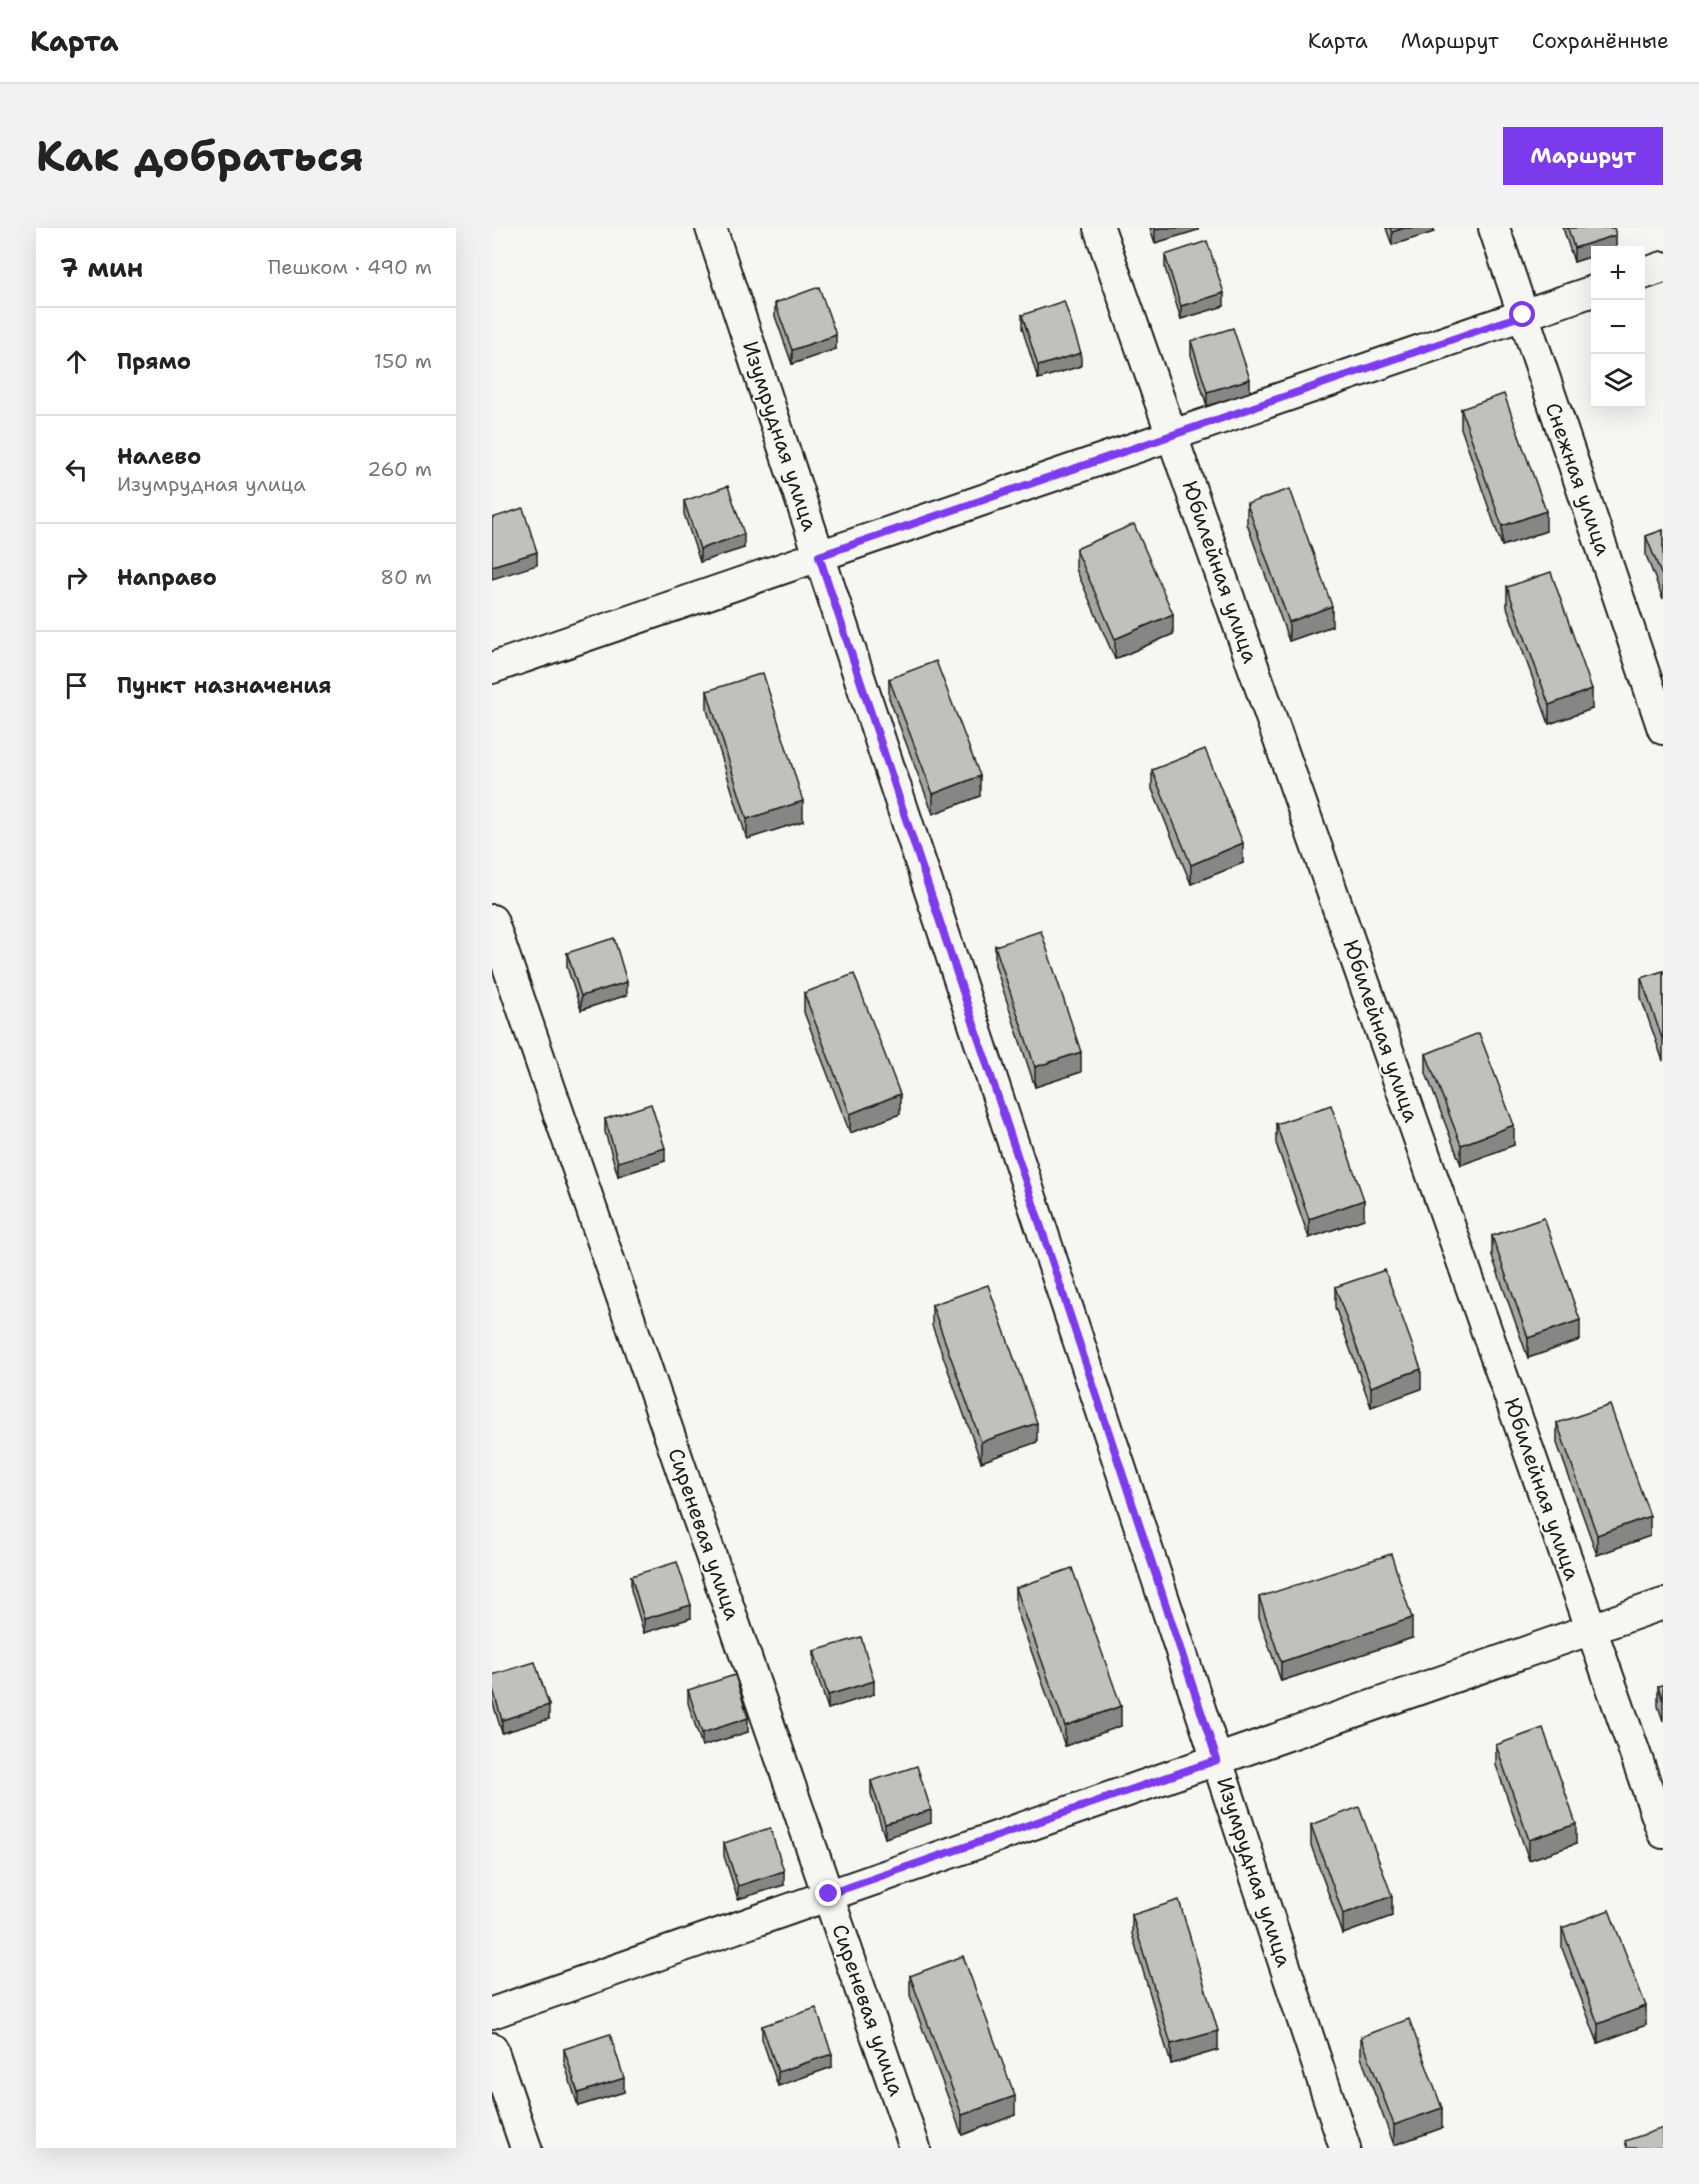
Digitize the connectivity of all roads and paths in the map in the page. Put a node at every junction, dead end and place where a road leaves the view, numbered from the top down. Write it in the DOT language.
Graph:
graph roads {
  1 [pos="711,228"];
  2 [pos="1099,228"];
  3 [pos="1494,228"];
  4 [pos="1663,267"];
  5 [pos="1645,274"];
  6 [pos="1591,293"];
  7 [pos="1523,315"];
  8 [pos="1172,435"];
  9 [pos="819,556"];
  10 [pos="492,668"];
  11 [pos="1663,729"];
  12 [pos="492,920"];
  13 [pos="1663,1604"];
  14 [pos="1591,1629"];
  15 [pos="1217,1760"];
  16 [pos="1663,1833"];
  17 [pos="829,1894"];
  18 [pos="492,2013"];
  19 [pos="492,2048"];
  20 [pos="526,2148"];
  21 [pos="915,2148"];
  22 [pos="1346,2148"];
  1 -- 9 [label="street, Изумрудная улица"];
  2 -- 8 [label="street, Юбилейная улица"];
  3 -- 7 [label="street, Снежная улица"];
  4 -- 5 [label="street"];
  6 -- 7 [label="street"];
  7 -- 8 [label="street"];
  7 -- 11 [label="street, Снежная улица"];
  8 -- 9 [label="street"];
  8 -- 14 [label="street, Юбилейная улица"];
  9 -- 10 [label="street"];
  9 -- 15 [label="street, Изумрудная улица"];
  12 -- 17 [label="street, Сиреневая улица"];
  13 -- 14 [label="street"];
  14 -- 15 [label="street"];
  14 -- 16 [label="street, Юбилейная улица"];
  15 -- 17 [label="street"];
  15 -- 22 [label="street, Изумрудная улица"];
  17 -- 18 [label="street"];
  17 -- 21 [label="street, Сиреневая улица"];
  19 -- 20 [label="street"];
}
